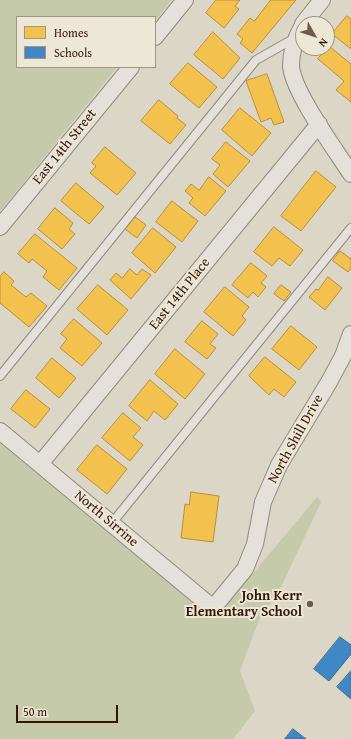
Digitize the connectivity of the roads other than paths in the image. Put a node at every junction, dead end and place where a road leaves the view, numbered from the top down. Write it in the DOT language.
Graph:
graph roads {
  1 [pos="185,0"];
  2 [pos="322,0"];
  3 [pos="310,16"];
  4 [pos="295,33"];
  5 [pos="156,36"];
  6 [pos="295,51"];
  7 [pos="130,68"];
  8 [pos="319,124"];
  9 [pos="351,174"];
  10 [pos="0,227"];
  11 [pos="351,228"];
  12 [pos="351,334"];
  13 [pos="0,376"];
  14 [pos="0,430"];
  15 [pos="40,464"];
  16 [pos="112,523"];
  17 [pos="213,608"];
  1 -- 5 [label="street"];
  2 -- 3 [label="street"];
  4 -- 13 [label="lane"];
  6 -- 8 [label="street"];
  7 -- 10 [label="street, East 14th Street"];
  8 -- 9 [label="street"];
  8 -- 15 [label="street, East 14th Place"];
  11 -- 16 [label="lane"];
  12 -- 17 [label="street, North Shill Drive"];
  14 -- 15 [label="street, North Sirrine"];
  15 -- 16 [label="street, North Sirrine"];
  16 -- 17 [label="street, North Sirrine"];
}
